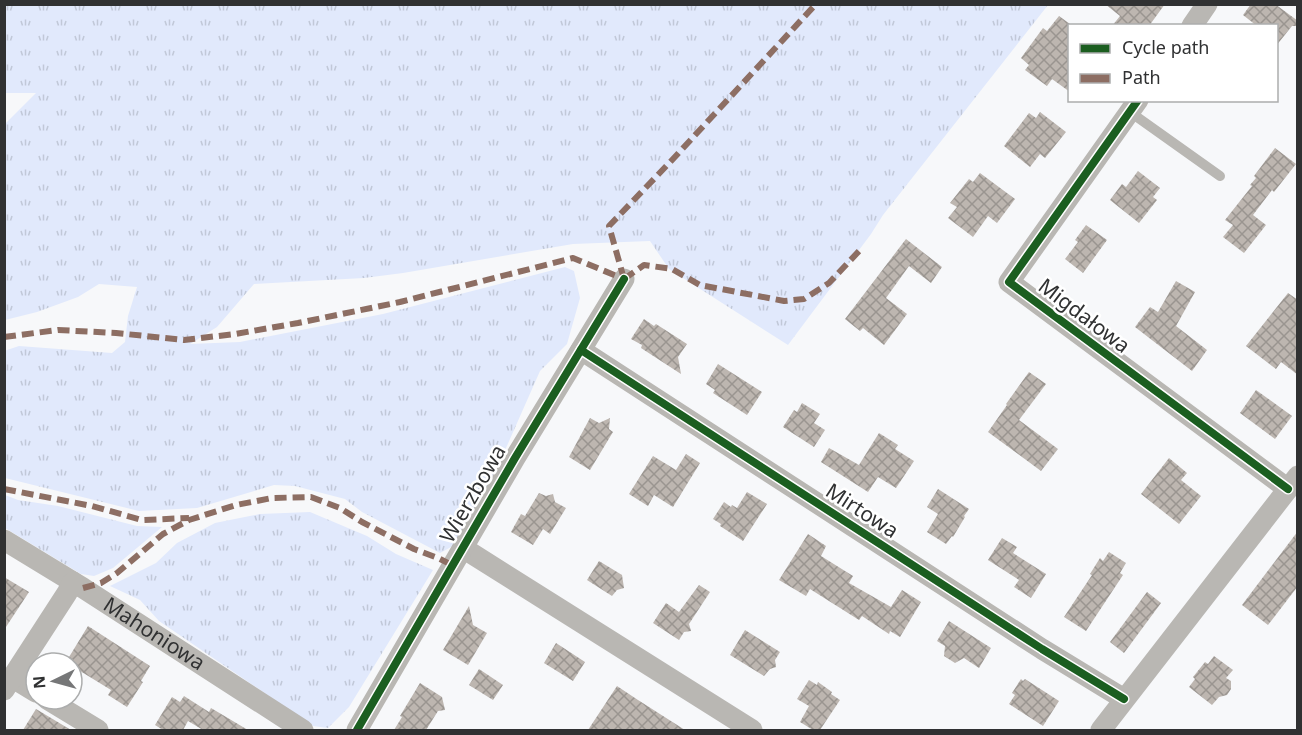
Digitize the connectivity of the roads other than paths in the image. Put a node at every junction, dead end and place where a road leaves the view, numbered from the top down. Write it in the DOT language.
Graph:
graph roads {
  1 [pos="1207,4"];
  2 [pos="1193,24"];
  3 [pos="1134,106"];
  4 [pos="1220,176"];
  5 [pos="624,279"];
  6 [pos="581,350"];
  7 [pos="1293,483"];
  8 [pos="4,540"];
  9 [pos="462,548"];
  10 [pos="73,582"];
  11 [pos="7,684"];
  12 [pos="24,689"];
  13 [pos="1124,699"];
  14 [pos="67,711"];
  15 [pos="98,730"];
  16 [pos="303,730"];
  17 [pos="357,730"];
  18 [pos="752,730"];
  19 [pos="1101,730"];
  1 -- 2 [label="street"];
  3 -- 4 [label="lane"];
  3 -- 7 [label="street, Migdałowa"];
  5 -- 6 [label="street, Wierzbowa"];
  6 -- 9 [label="street, Wierzbowa"];
  6 -- 13 [label="street, Mirtowa"];
  7 -- 13 [label="street"];
  8 -- 10 [label="street, Mahoniowa"];
  9 -- 17 [label="street, Wierzbowa"];
  9 -- 18 [label="street"];
  10 -- 11 [label="street"];
  10 -- 16 [label="street, Mahoniowa"];
  11 -- 12 [label="street"];
  13 -- 19 [label="street"];
  14 -- 15 [label="street"];
}
